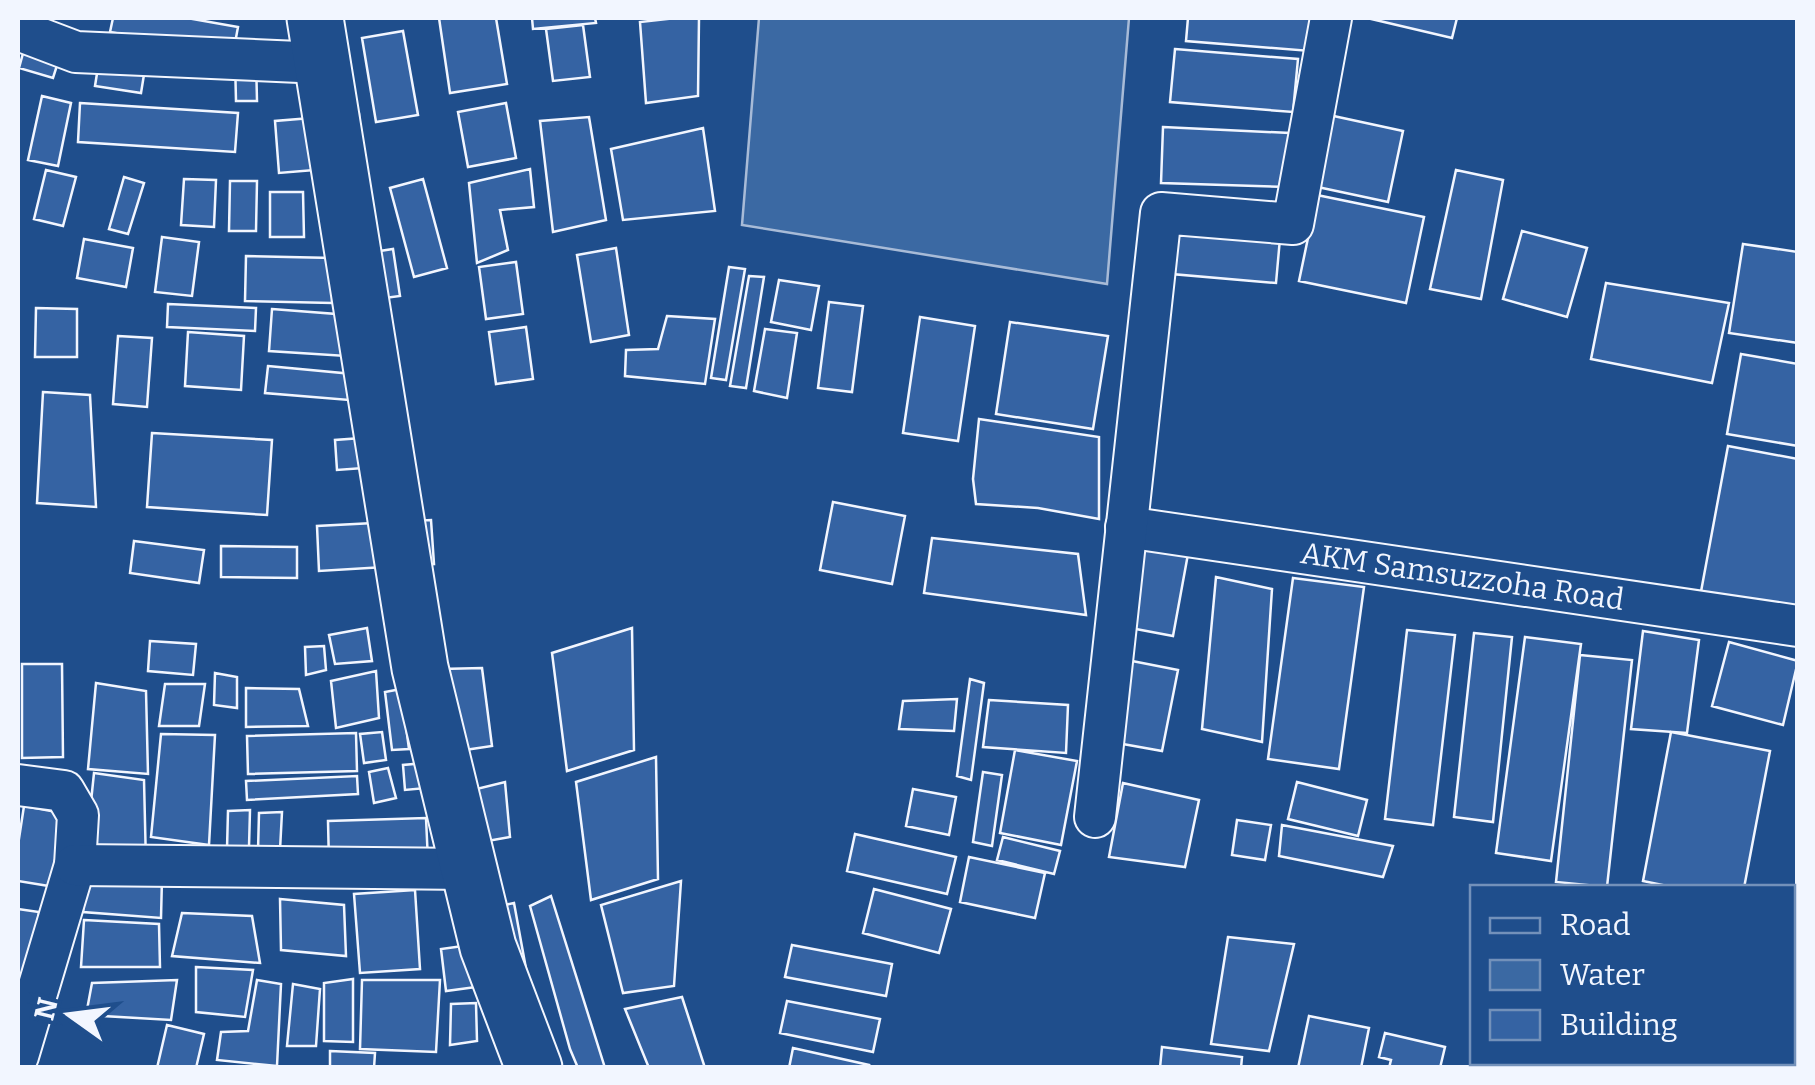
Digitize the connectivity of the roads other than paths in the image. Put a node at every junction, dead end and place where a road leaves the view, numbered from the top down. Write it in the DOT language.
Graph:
graph roads {
  1 [pos="1332,18"];
  2 [pos="18,30"];
  3 [pos="318,40"];
  4 [pos="1126,527"];
  5 [pos="1798,626"];
  6 [pos="18,785"];
  7 [pos="1095,817"];
  8 [pos="75,864"];
  9 [pos="469,869"];
  10 [pos="18,1056"];
  11 [pos="534,1068"];
  1 -- 4 [label="street"];
  2 -- 3 [label="street"];
  3 -- 9 [label="main road"];
  4 -- 5 [label="street, AKM Samsuzzoha Road"];
  4 -- 7 [label="street"];
  6 -- 8 [label="street"];
  8 -- 9 [label="street"];
  8 -- 10 [label="street"];
  9 -- 11 [label="main road"];
}
